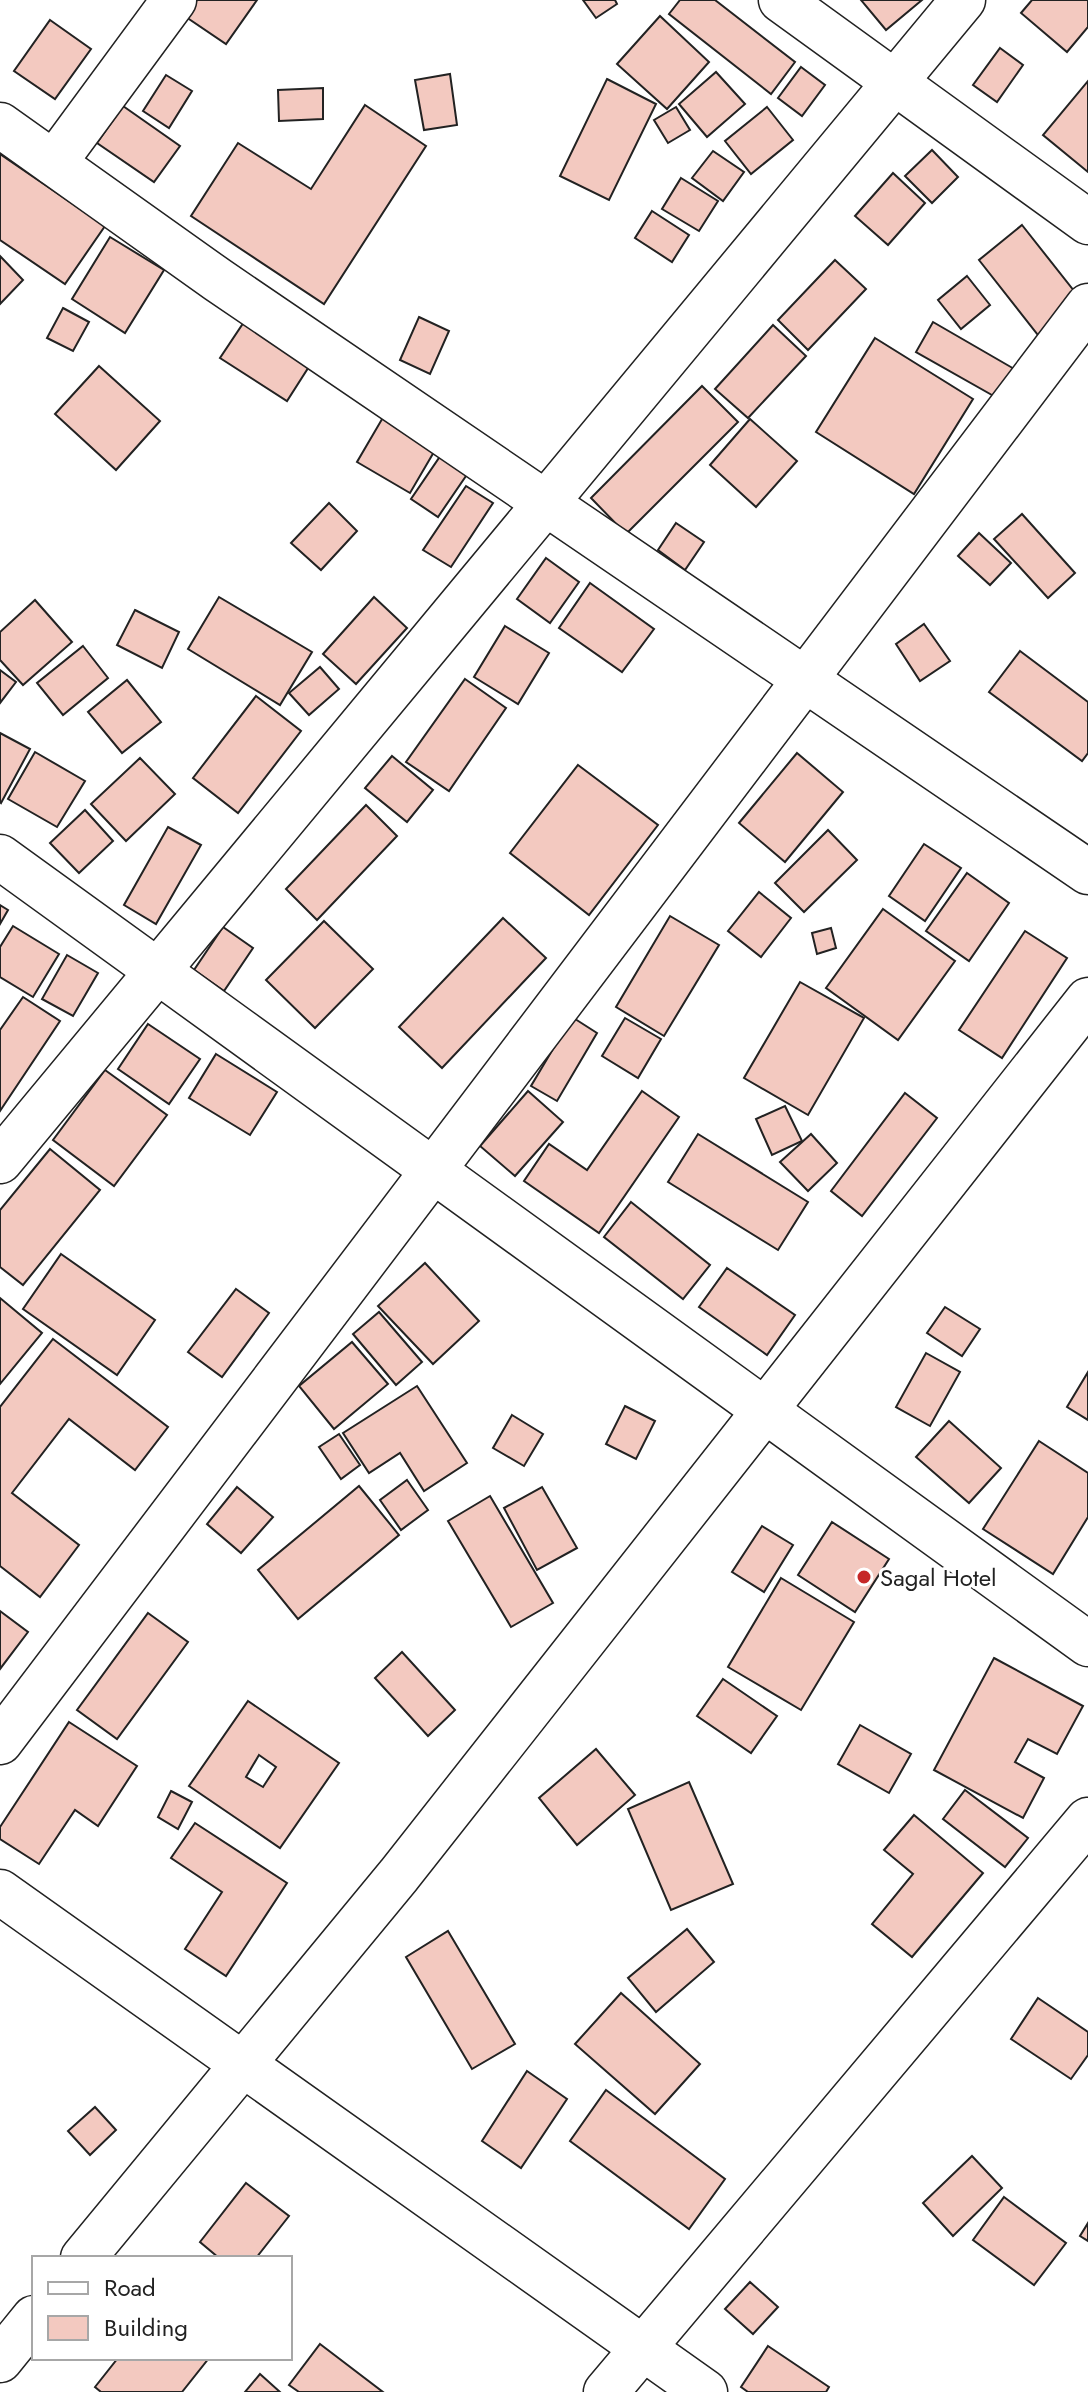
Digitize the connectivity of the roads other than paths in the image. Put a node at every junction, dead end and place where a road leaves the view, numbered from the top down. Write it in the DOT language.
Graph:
graph roads {
  1 [pos="174,0"];
  2 [pos="781,0"];
  3 [pos="963,0"];
  4 [pos="895,82"];
  5 [pos="0,125"];
  6 [pos="54,163"];
  7 [pos="1088,222"];
  8 [pos="1088,306"];
  9 [pos="547,504"];
  10 [pos="805,679"];
  11 [pos="0,857"];
  12 [pos="1088,872"];
  13 [pos="157,971"];
  14 [pos="1088,1000"];
  15 [pos="0,1161"];
  16 [pos="433,1171"];
  17 [pos="765,1410"];
  18 [pos="1088,1644"];
  19 [pos="0,1742"];
  20 [pos="1088,1820"];
  21 [pos="0,1892"];
  22 [pos="242,2065"];
  23 [pos="85,2256"];
  24 [pos="32,2320"];
  25 [pos="641,2350"];
  26 [pos="0,2360"];
  27 [pos="606,2392"];
  28 [pos="705,2392"];
  1 -- 6 [label="street"];
  2 -- 4 [label="street"];
  3 -- 4 [label="street"];
  4 -- 7 [label="street"];
  4 -- 9 [label="street"];
  5 -- 6 [label="street"];
  6 -- 9 [label="street"];
  8 -- 10 [label="street"];
  9 -- 10 [label="street"];
  9 -- 13 [label="street"];
  10 -- 12 [label="street"];
  10 -- 16 [label="street"];
  11 -- 13 [label="street"];
  13 -- 15 [label="street"];
  13 -- 16 [label="street"];
  14 -- 17 [label="street"];
  16 -- 17 [label="street"];
  16 -- 19 [label="street"];
  17 -- 18 [label="street"];
  17 -- 22 [label="street"];
  20 -- 25 [label="street"];
  21 -- 22 [label="street"];
  22 -- 23 [label="street"];
  22 -- 25 [label="street"];
  24 -- 26 [label="street"];
  25 -- 27 [label="street"];
  25 -- 28 [label="street"];
}
